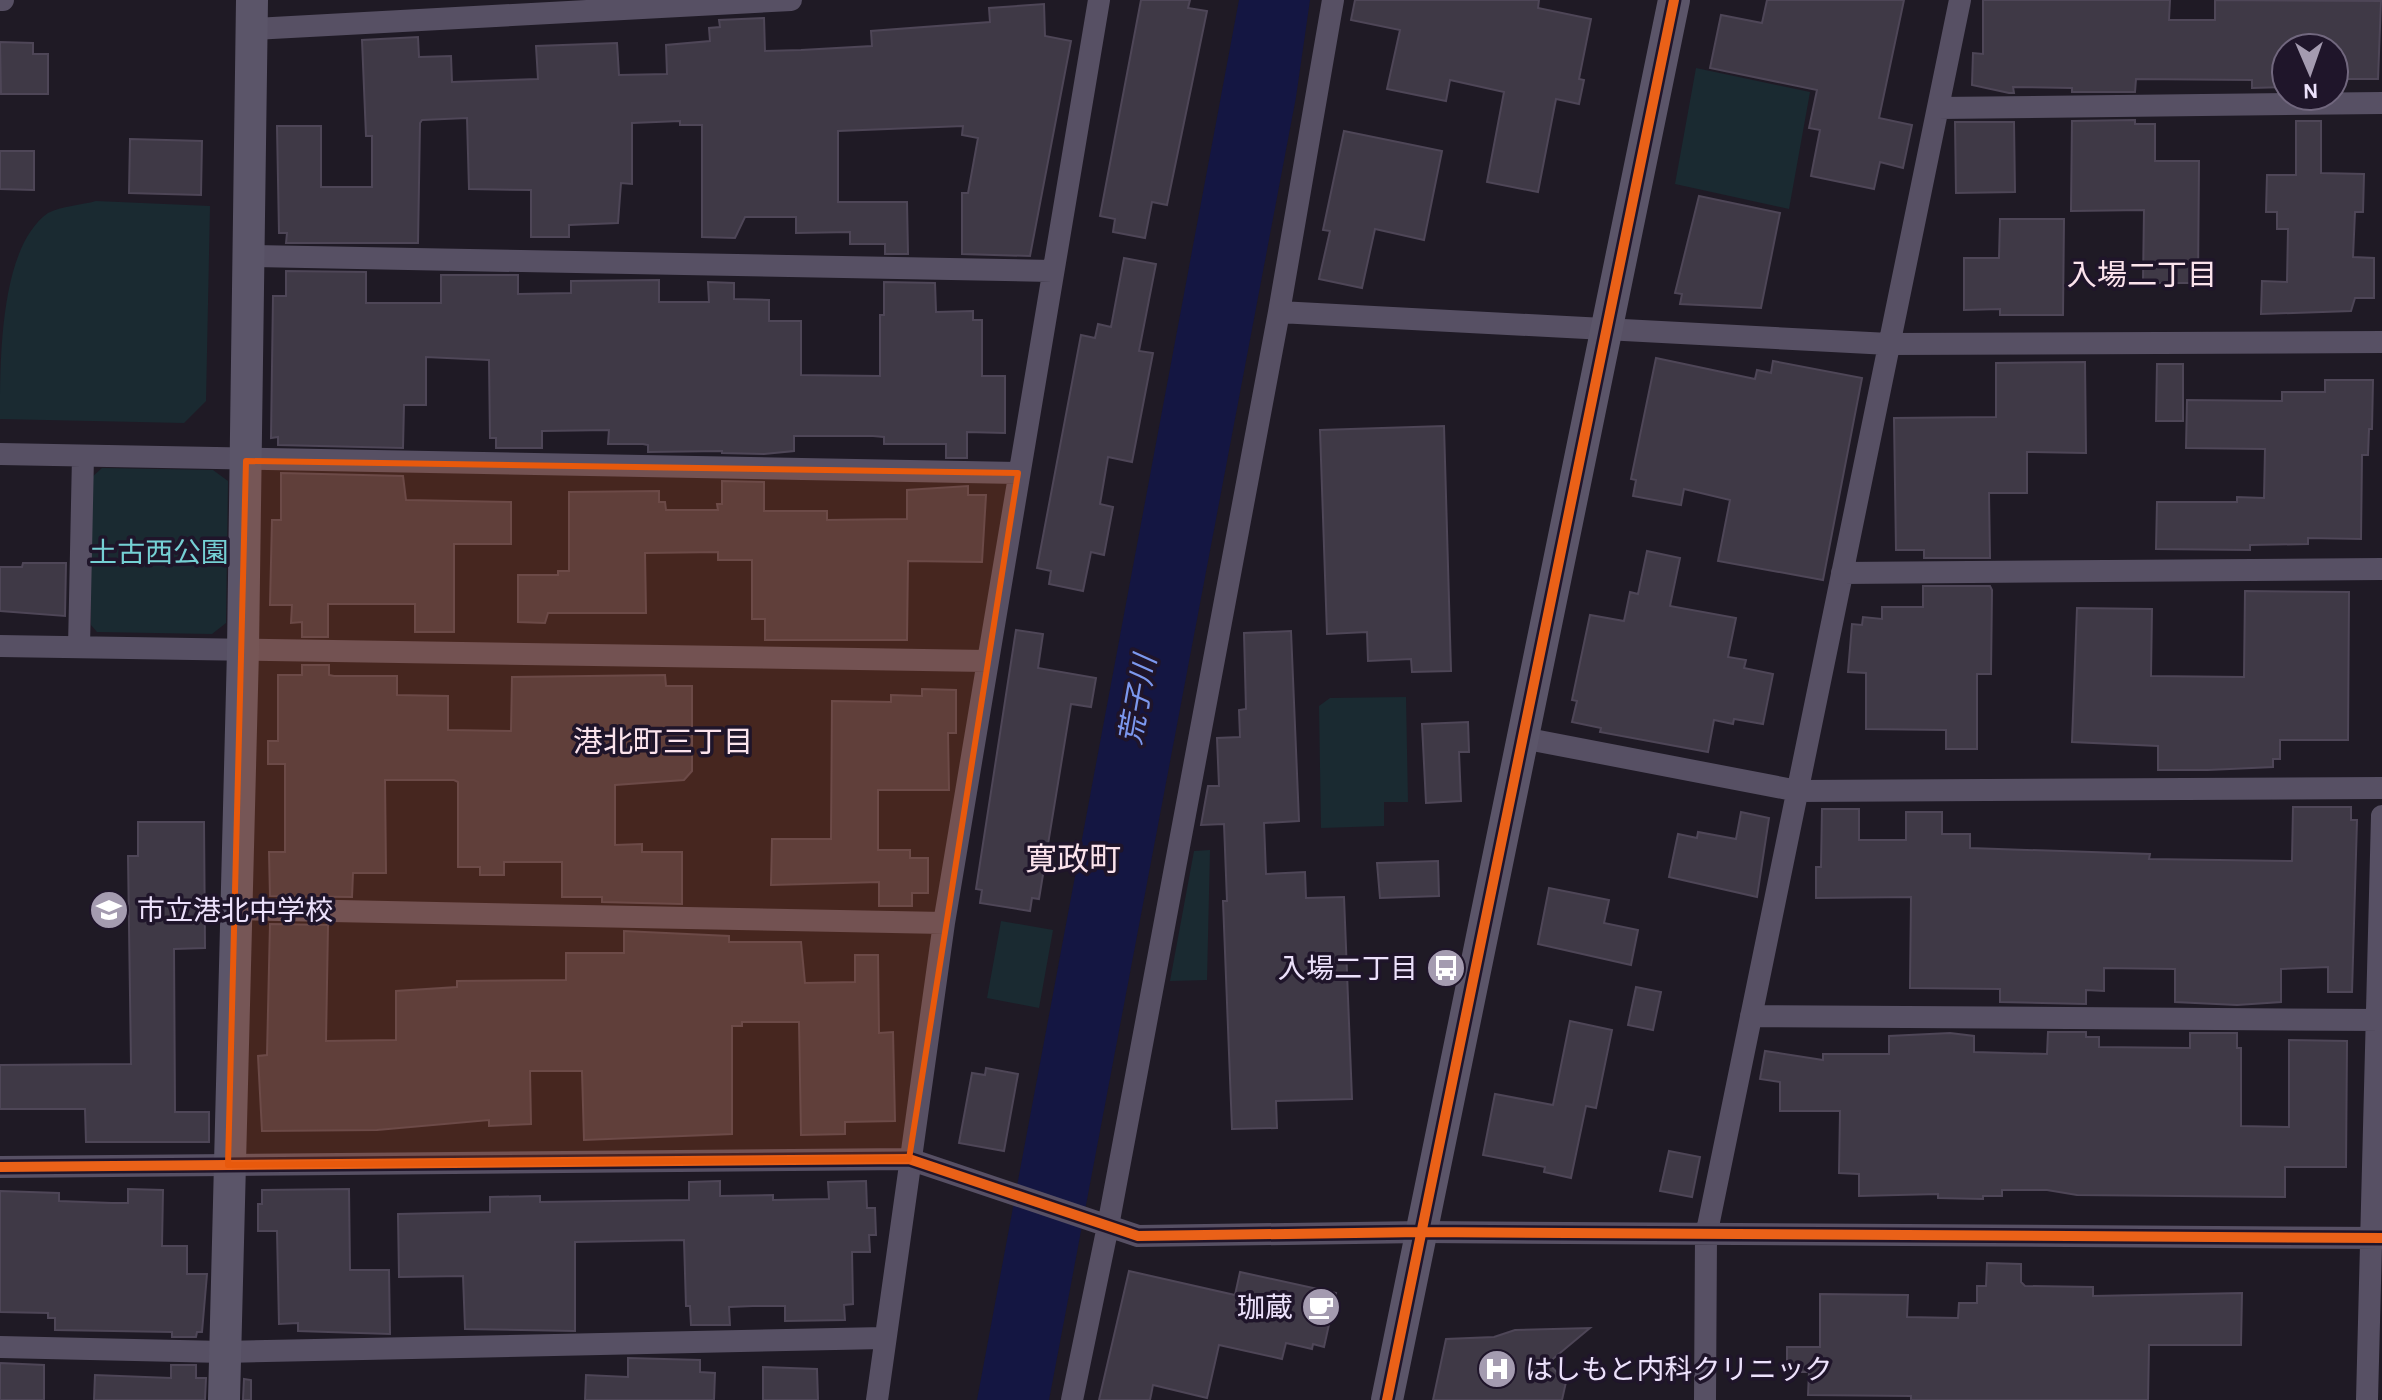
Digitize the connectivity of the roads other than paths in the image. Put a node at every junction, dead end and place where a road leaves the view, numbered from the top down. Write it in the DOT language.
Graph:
graph roads {
  1 [pos="791,0"];
  2 [pos="1099,0"];
  3 [pos="1333,0"];
  4 [pos="1674,0"];
  5 [pos="1960,0"];
  6 [pos="252,15"];
  7 [pos="2382,103"];
  8 [pos="1938,108"];
  9 [pos="249,256"];
  10 [pos="1052,271"];
  11 [pos="1279,312"];
  12 [pos="1607,328"];
  13 [pos="2382,342"];
  14 [pos="1889,344"];
  15 [pos="0,454"];
  16 [pos="83,456"];
  17 [pos="246,461"];
  18 [pos="1018,473"];
  19 [pos="2382,569"];
  20 [pos="1842,573"];
  21 [pos="0,646"];
  22 [pos="79,647"];
  23 [pos="243,650"];
  24 [pos="987,661"];
  25 [pos="1523,738"];
  26 [pos="2382,788"];
  27 [pos="1798,791"];
  28 [pos="2382,816"];
  29 [pos="235,909"];
  30 [pos="944,923"];
  31 [pos="1751,1016"];
  32 [pos="2379,1020"];
  33 [pos="909,1159"];
  34 [pos="228,1165"];
  35 [pos="0,1167"];
  36 [pos="1100,1223"];
  37 [pos="1422,1232"];
  38 [pos="1706,1236"];
  39 [pos="2377,1238"];
  40 [pos="884,1338"];
  41 [pos="0,1347"];
  42 [pos="224,1352"];
  43 [pos="224,1400"];
  44 [pos="877,1400"];
  45 [pos="1072,1400"];
  46 [pos="1387,1400"];
  47 [pos="1705,1400"];
  48 [pos="2367,1400"];
  1 -- 6 [label="street"];
  2 -- 10 [label="street"];
  3 -- 11 [label="street"];
  4 -- 12 [label="street"];
  5 -- 8 [label="street"];
  6 -- 9 [label="street"];
  7 -- 8 [label="street"];
  8 -- 14 [label="street"];
  9 -- 10 [label="street"];
  9 -- 17 [label="street"];
  10 -- 18 [label="street"];
  11 -- 12 [label="street"];
  11 -- 36 [label="street"];
  12 -- 14 [label="street"];
  12 -- 25 [label="street"];
  13 -- 14 [label="street"];
  14 -- 20 [label="street"];
  15 -- 16 [label="street"];
  16 -- 17 [label="street"];
  16 -- 22 [label="street"];
  17 -- 18 [label="street"];
  17 -- 23 [label="street"];
  18 -- 24 [label="street"];
  19 -- 20 [label="street"];
  20 -- 27 [label="street"];
  21 -- 22 [label="street"];
  22 -- 23 [label="street"];
  23 -- 24 [label="street"];
  23 -- 29 [label="street"];
  24 -- 30 [label="street"];
  25 -- 27 [label="street"];
  25 -- 37 [label="street"];
  26 -- 27 [label="street"];
  27 -- 31 [label="street"];
  28 -- 32 [label="street"];
  29 -- 30 [label="street"];
  29 -- 34 [label="street"];
  30 -- 33 [label="street"];
  31 -- 32 [label="street"];
  31 -- 38 [label="street"];
  32 -- 39 [label="street"];
  33 -- 34 [label="street"];
  33 -- 36 [label="street"];
  33 -- 40 [label="street"];
  34 -- 35 [label="street"];
  34 -- 42 [label="street"];
  36 -- 37 [label="street"];
  36 -- 45 [label="street"];
  37 -- 38 [label="street"];
  37 -- 46 [label="street"];
  38 -- 39 [label="street"];
  38 -- 47 [label="street"];
  39 -- 48 [label="street"];
  40 -- 42 [label="street"];
  40 -- 44 [label="street"];
  41 -- 42 [label="street"];
  42 -- 43 [label="street"];
}
